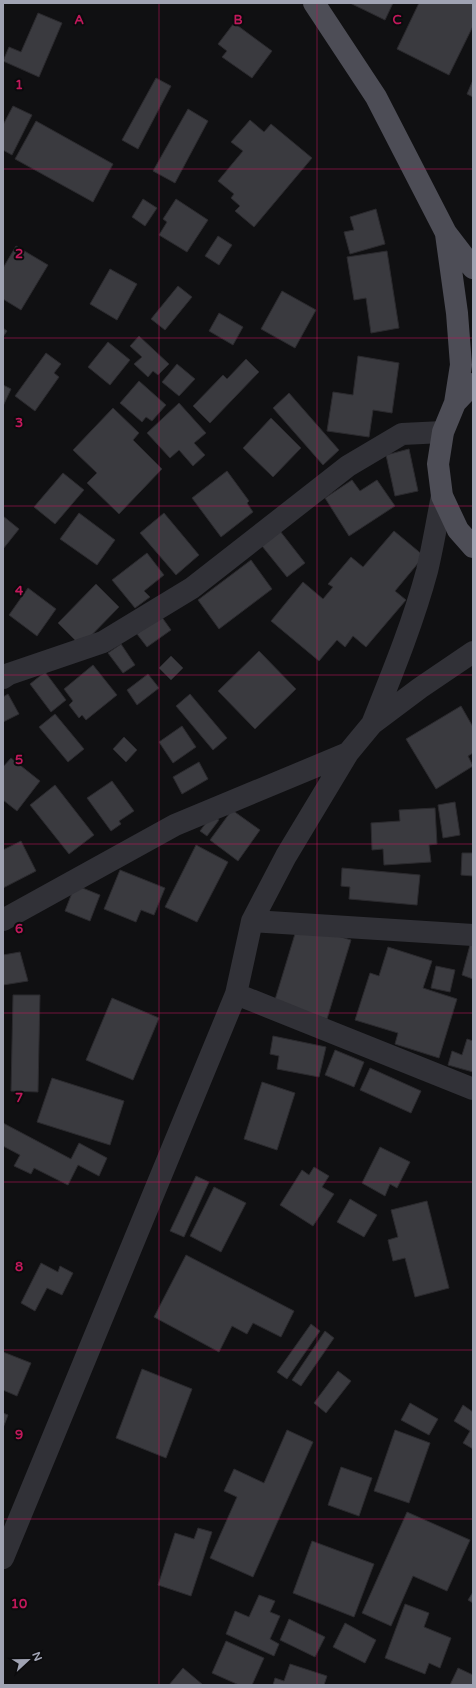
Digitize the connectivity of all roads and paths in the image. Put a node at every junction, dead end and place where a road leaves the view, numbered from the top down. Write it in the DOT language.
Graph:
graph roads {
  1 [pos="314,3"];
  2 [pos="446,233"];
  3 [pos="473,268"];
  4 [pos="473,384"];
  5 [pos="455,403"];
  6 [pos="443,432"];
  7 [pos="442,496"];
  8 [pos="473,547"];
  9 [pos="473,652"];
  10 [pos="3,678"];
  11 [pos="372,724"];
  12 [pos="348,753"];
  13 [pos="3,920"];
  14 [pos="252,921"];
  15 [pos="473,935"];
  16 [pos="236,994"];
  17 [pos="473,1089"];
  18 [pos="3,1558"];
  1 -- 2 [label="main road"];
  2 -- 3 [label="main road"];
  2 -- 5 [label="main road"];
  4 -- 5 [label="main road"];
  5 -- 6 [label="main road"];
  6 -- 7 [label="main road"];
  6 -- 10 [label="street"];
  7 -- 8 [label="main road"];
  7 -- 11 [label="street"];
  9 -- 11 [label="street"];
  11 -- 12 [label="street"];
  12 -- 13 [label="street"];
  12 -- 14 [label="street"];
  14 -- 15 [label="street"];
  14 -- 16 [label="street"];
  16 -- 17 [label="street"];
  16 -- 18 [label="street"];
}
